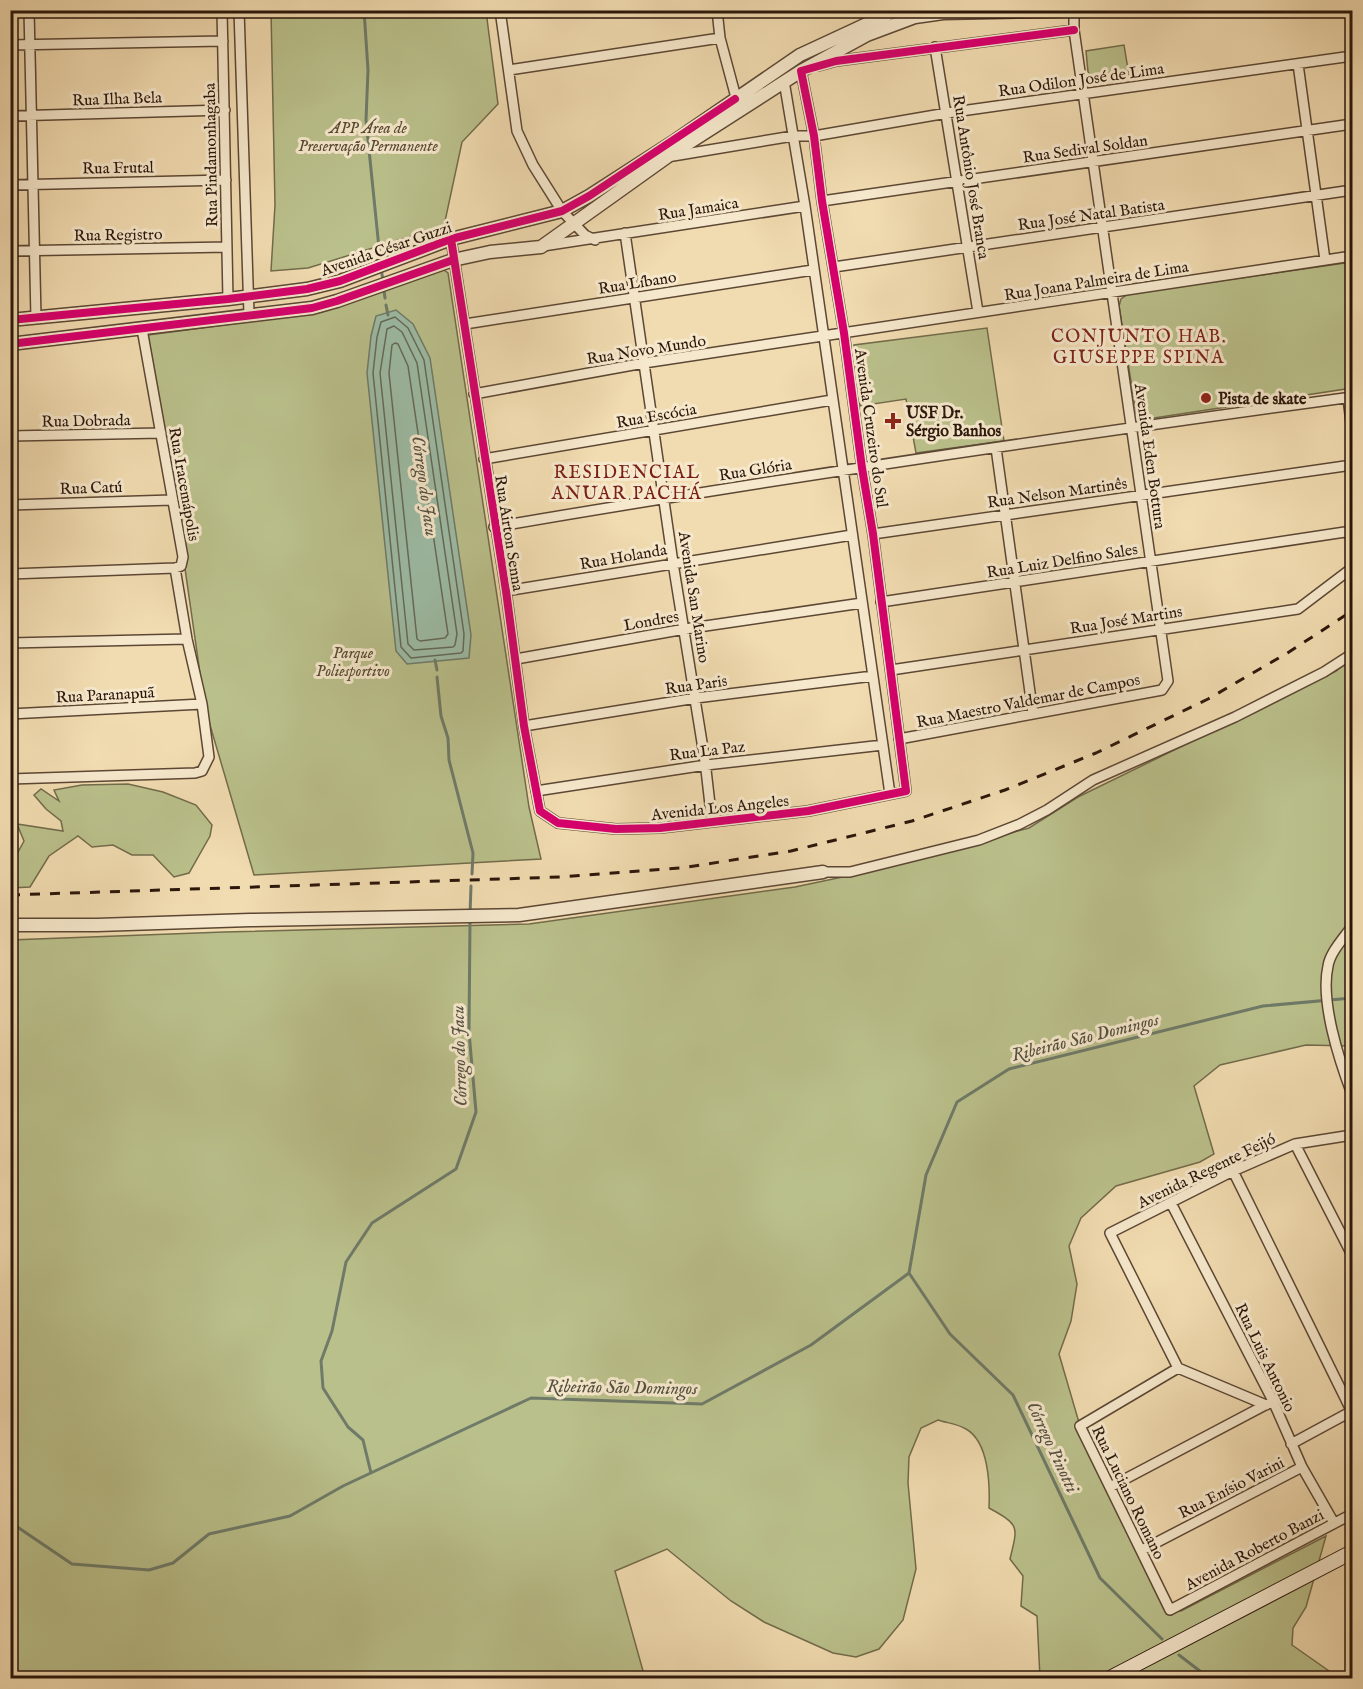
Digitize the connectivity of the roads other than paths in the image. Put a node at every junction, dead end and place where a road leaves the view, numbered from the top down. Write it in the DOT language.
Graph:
graph roads {
  1 [pos="29,10"];
  2 [pos="222,10"];
  3 [pos="239,10"];
  4 [pos="500,10"];
  5 [pos="717,10"];
  6 [pos="897,10"];
  7 [pos="1094,10"];
  8 [pos="1074,11"];
  9 [pos="914,14"];
  10 [pos="1074,30"];
  11 [pos="720,38"];
  12 [pos="223,41"];
  13 [pos="10,45"];
  14 [pos="30,45"];
  15 [pos="935,47"];
  16 [pos="1353,56"];
  17 [pos="1298,64"];
  18 [pos="509,70"];
  19 [pos="801,71"];
  20 [pos="784,81"];
  21 [pos="1084,94"];
  22 [pos="738,105"];
  23 [pos="225,110"];
  24 [pos="947,113"];
  25 [pos="10,116"];
  26 [pos="32,116"];
  27 [pos="1353,124"];
  28 [pos="1307,131"];
  29 [pos="794,136"];
  30 [pos="814,136"];
  31 [pos="667,157"];
  32 [pos="1094,162"];
  33 [pos="226,180"];
  34 [pos="958,181"];
  35 [pos="33,184"];
  36 [pos="10,185"];
  37 [pos="1353,190"];
  38 [pos="1316,195"];
  39 [pos="822,201"];
  40 [pos="805,206"];
  41 [pos="562,211"];
  42 [pos="547,216"];
  43 [pos="575,223"];
  44 [pos="1103,227"];
  45 [pos="625,233"];
  46 [pos="557,236"];
  47 [pos="451,239"];
  48 [pos="595,240"];
  49 [pos="227,247"];
  50 [pos="541,247"];
  51 [pos="968,247"];
  52 [pos="34,251"];
  53 [pos="10,252"];
  54 [pos="1353,256"];
  55 [pos="453,260"];
  56 [pos="1325,260"];
  57 [pos="834,267"];
  58 [pos="813,270"];
  59 [pos="1112,292"];
  60 [pos="248,296"];
  61 [pos="633,298"];
  62 [pos="228,299"];
  63 [pos="978,312"];
  64 [pos="249,314"];
  65 [pos="36,318"];
  66 [pos="10,320"];
  67 [pos="465,324"];
  68 [pos="142,329"];
  69 [pos="844,333"];
  70 [pos="823,336"];
  71 [pos="10,344"];
  72 [pos="644,363"];
  73 [pos="474,394"];
  74 [pos="1350,397"];
  75 [pos="832,400"];
  76 [pos="1132,429"];
  77 [pos="654,430"];
  78 [pos="1353,431"];
  79 [pos="161,433"];
  80 [pos="10,436"];
  81 [pos="996,448"];
  82 [pos="484,459"];
  83 [pos="1353,465"];
  84 [pos="862,468"];
  85 [pos="843,471"];
  86 [pos="1141,496"];
  87 [pos="665,498"];
  88 [pos="172,500"];
  89 [pos="10,505"];
  90 [pos="1005,515"];
  91 [pos="494,527"];
  92 [pos="873,534"];
  93 [pos="852,535"];
  94 [pos="1353,536"];
  95 [pos="1151,561"];
  96 [pos="673,563"];
  97 [pos="1353,567"];
  98 [pos="175,568"];
  99 [pos="10,574"];
  100 [pos="1015,582"];
  101 [pos="506,591"];
  102 [pos="881,602"];
  103 [pos="862,603"];
  104 [pos="1161,629"];
  105 [pos="685,630"];
  106 [pos="187,639"];
  107 [pos="10,644"];
  108 [pos="1024,650"];
  109 [pos="1353,654"];
  110 [pos="516,659"];
  111 [pos="891,669"];
  112 [pos="873,676"];
  113 [pos="1162,690"];
  114 [pos="696,698"];
  115 [pos="202,704"];
  116 [pos="10,714"];
  117 [pos="1033,714"];
  118 [pos="525,726"];
  119 [pos="899,739"];
  120 [pos="883,745"];
  121 [pos="705,765"];
  122 [pos="10,779"];
  123 [pos="536,790"];
  124 [pos="906,791"];
  125 [pos="890,794"];
  126 [pos="540,811"];
  127 [pos="712,822"];
  128 [pos="823,872"];
  129 [pos="10,925"];
  130 [pos="1353,926"];
  131 [pos="1353,1094"];
  132 [pos="1353,1136"];
  133 [pos="1295,1144"];
  134 [pos="1233,1171"];
  135 [pos="1171,1203"];
  136 [pos="1353,1255"];
  137 [pos="1178,1368"];
  138 [pos="1270,1403"];
  139 [pos="1352,1412"];
  140 [pos="1291,1444"];
  141 [pos="1302,1467"];
  142 [pos="1110,1487"];
  143 [pos="1353,1514"];
  144 [pos="1334,1523"];
  145 [pos="1142,1550"];
  146 [pos="1353,1552"];
  147 [pos="1170,1610"];
  148 [pos="1110,1678"];
  1 -- 14 [label="street"];
  2 -- 12 [label="street, Rua Pindamonhagaba"];
  3 -- 60 [label="street"];
  4 -- 18 [label="street"];
  5 -- 11 [label="street"];
  6 -- 22 [label="street"];
  7 -- 8 [label="street, Avenida César Guzzi"];
  8 -- 9 [label="street, Avenida César Guzzi"];
  8 -- 10 [label="street, Avenida Eden Bottura"];
  9 -- 19 [label="street, Avenida César Guzzi"];
  10 -- 15 [label="street"];
  10 -- 21 [label="street, Avenida Eden Bottura"];
  11 -- 18 [label="street"];
  11 -- 22 [label="street"];
  12 -- 14 [label="street"];
  12 -- 23 [label="street, Rua Pindamonhagaba"];
  13 -- 14 [label="street"];
  14 -- 26 [label="street"];
  15 -- 19 [label="street"];
  15 -- 24 [label="street, Rua Antônio José Branca"];
  16 -- 17 [label="street, Rua Odilon José de Lima"];
  17 -- 21 [label="street, Rua Odilon José de Lima"];
  17 -- 28 [label="street"];
  18 -- 41 [label="street"];
  19 -- 20 [label="street, Avenida César Guzzi"];
  19 -- 30 [label="street, Avenida Cruzeiro do Sul"];
  20 -- 22 [label="street, Avenida César Guzzi"];
  20 -- 29 [label="street"];
  21 -- 24 [label="street, Rua Odilon José de Lima"];
  21 -- 32 [label="street, Avenida Eden Bottura"];
  22 -- 31 [label="street, Avenida César Guzzi"];
  22 -- 41 [label="street, Avenida César Guzzi"];
  23 -- 26 [label="street, Rua Ilha Bela"];
  23 -- 33 [label="street, Rua Pindamonhagaba"];
  24 -- 30 [label="street, Rua Odilon José de Lima"];
  24 -- 34 [label="street, Rua Antônio José Branca"];
  25 -- 26 [label="street, Rua Ilha Bela"];
  26 -- 35 [label="street"];
  27 -- 28 [label="street, Rua Sedival Soldan"];
  28 -- 32 [label="street, Rua Sedival Soldan"];
  28 -- 38 [label="street"];
  29 -- 30 [label="street, Rua Odilon José de Lima"];
  29 -- 31 [label="street, Rua Odilon José de Lima"];
  29 -- 40 [label="street"];
  30 -- 39 [label="street, Avenida Cruzeiro do Sul"];
  31 -- 43 [label="street, Avenida César Guzzi"];
  32 -- 34 [label="street, Rua Sedival Soldan"];
  32 -- 44 [label="street, Avenida Eden Bottura"];
  33 -- 35 [label="street, Rua Frutal"];
  33 -- 49 [label="street, Rua Pindamonhagaba"];
  34 -- 39 [label="street, Rua Sedival Soldan"];
  34 -- 51 [label="street, Rua Antônio José Branca"];
  35 -- 36 [label="street, Rua Frutal"];
  35 -- 52 [label="street"];
  37 -- 38 [label="street, Rua José Natal Batista"];
  38 -- 44 [label="street, Rua José Natal Batista"];
  38 -- 56 [label="street"];
  39 -- 57 [label="street, Avenida Cruzeiro do Sul"];
  40 -- 45 [label="street, Rua Jamaica"];
  40 -- 58 [label="street"];
  41 -- 42 [label="street, Avenida César Guzzi"];
  41 -- 43 [label="street"];
  42 -- 46 [label="street"];
  42 -- 47 [label="street, Avenida César Guzzi"];
  43 -- 46 [label="street, Avenida César Guzzi"];
  43 -- 48 [label="street"];
  44 -- 51 [label="street, Rua José Natal Batista"];
  44 -- 59 [label="street, Avenida Eden Bottura"];
  45 -- 48 [label="street, Rua Jamaica"];
  45 -- 61 [label="street, Avenida San Marino"];
  46 -- 50 [label="street, Avenida César Guzzi"];
  47 -- 55 [label="street, Rua Airton Senna"];
  47 -- 60 [label="street, Avenida César Guzzi"];
  48 -- 50 [label="street, Rua Jamaica"];
  49 -- 52 [label="street, Rua Registro"];
  49 -- 62 [label="street, Rua Pindamonhagaba"];
  50 -- 55 [label="street, Avenida César Guzzi"];
  51 -- 57 [label="street, Rua José Natal Batista"];
  51 -- 63 [label="street, Rua Antônio José Branca"];
  52 -- 53 [label="street, Rua Registro"];
  52 -- 65 [label="street"];
  54 -- 56 [label="street, Rua Joana Palmeira de Lima"];
  55 -- 64 [label="street, Avenida César Guzzi"];
  55 -- 67 [label="street, Rua Airton Senna"];
  56 -- 59 [label="street, Rua Joana Palmeira de Lima"];
  57 -- 69 [label="street, Avenida Cruzeiro do Sul"];
  58 -- 61 [label="street, Rua Líbano"];
  58 -- 70 [label="street"];
  59 -- 63 [label="street, Rua Joana Palmeira de Lima"];
  59 -- 76 [label="street, Avenida Eden Bottura"];
  60 -- 62 [label="street, Avenida César Guzzi"];
  60 -- 64 [label="street"];
  61 -- 67 [label="street, Rua Líbano"];
  61 -- 72 [label="street, Avenida San Marino"];
  62 -- 65 [label="street, Avenida César Guzzi"];
  63 -- 69 [label="street, Rua Joana Palmeira de Lima"];
  64 -- 68 [label="street, Avenida César Guzzi"];
  65 -- 66 [label="street, Avenida César Guzzi"];
  67 -- 73 [label="street, Rua Airton Senna"];
  68 -- 71 [label="street, Avenida César Guzzi"];
  68 -- 79 [label="street, Rua Iracemápolis"];
  69 -- 70 [label="street, Rua Novo Mundo"];
  69 -- 84 [label="street, Avenida Cruzeiro do Sul"];
  70 -- 72 [label="street, Rua Novo Mundo"];
  70 -- 75 [label="street"];
  72 -- 73 [label="street, Rua Novo Mundo"];
  72 -- 77 [label="street, Avenida San Marino"];
  73 -- 82 [label="street, Rua Airton Senna"];
  74 -- 76 [label="street, Rua Glória"];
  74 -- 78 [label="street"];
  75 -- 77 [label="street, Rua Escócia"];
  75 -- 85 [label="street"];
  76 -- 81 [label="street, Rua Glória"];
  76 -- 86 [label="street, Avenida Eden Bottura"];
  77 -- 82 [label="street, Rua Escócia"];
  77 -- 87 [label="street, Avenida San Marino"];
  79 -- 80 [label="street, Rua Dobrada"];
  79 -- 88 [label="street, Rua Iracemápolis"];
  81 -- 84 [label="street, Rua Glória"];
  81 -- 90 [label="street"];
  82 -- 91 [label="street, Rua Airton Senna"];
  83 -- 86 [label="street, Rua Nelson Martinês"];
  84 -- 85 [label="street, Rua Glória"];
  84 -- 92 [label="street, Avenida Cruzeiro do Sul"];
  85 -- 87 [label="street, Rua Glória"];
  85 -- 93 [label="street"];
  86 -- 90 [label="street, Rua Nelson Martinês"];
  86 -- 95 [label="street, Avenida Eden Bottura"];
  87 -- 91 [label="street, Rua Glória"];
  87 -- 96 [label="street, Avenida San Marino"];
  88 -- 89 [label="street, Rua Catú"];
  88 -- 98 [label="street, Rua Iracemápolis"];
  90 -- 92 [label="street, Rua Nelson Martinês"];
  90 -- 100 [label="street"];
  91 -- 101 [label="street, Rua Airton Senna"];
  92 -- 102 [label="street, Avenida Cruzeiro do Sul"];
  93 -- 96 [label="street, Rua Holanda"];
  93 -- 103 [label="street"];
  94 -- 95 [label="street, Rua Luiz Delfino Sales"];
  95 -- 100 [label="street, Rua Luiz Delfino Sales"];
  95 -- 104 [label="street, Avenida Eden Bottura"];
  96 -- 101 [label="street, Rua Holanda"];
  96 -- 105 [label="street, Avenida San Marino"];
  97 -- 104 [label="street, Rua José Martins"];
  98 -- 99 [label="street"];
  98 -- 106 [label="street, Rua Iracemápolis"];
  100 -- 102 [label="street, Rua Luiz Delfino Sales"];
  100 -- 108 [label="street"];
  101 -- 110 [label="street, Rua Airton Senna"];
  102 -- 111 [label="street, Avenida Cruzeiro do Sul"];
  103 -- 105 [label="street, Londres"];
  103 -- 112 [label="street"];
  104 -- 108 [label="street, Rua José Martins"];
  104 -- 113 [label="street, Avenida Eden Bottura"];
  105 -- 110 [label="street, Londres"];
  105 -- 114 [label="street, Avenida San Marino"];
  106 -- 107 [label="street"];
  106 -- 115 [label="street, Rua Iracemápolis"];
  108 -- 111 [label="street, Rua José Martins"];
  108 -- 117 [label="street"];
  109 -- 128 [label="street"];
  110 -- 118 [label="street, Rua Airton Senna"];
  111 -- 119 [label="street, Avenida Cruzeiro do Sul"];
  112 -- 114 [label="street, Rua Paris"];
  112 -- 120 [label="street"];
  113 -- 117 [label="street, Rua Maestro Valdemar de Campos"];
  114 -- 118 [label="street, Rua Paris"];
  114 -- 121 [label="street, Avenida San Marino"];
  115 -- 116 [label="street, Rua Paranapuã"];
  115 -- 122 [label="street, Rua Iracemápolis"];
  117 -- 119 [label="street, Rua Maestro Valdemar de Campos"];
  118 -- 123 [label="street, Rua Airton Senna"];
  119 -- 124 [label="street, Avenida Cruzeiro do Sul"];
  120 -- 121 [label="street, Rua La Paz"];
  120 -- 125 [label="street"];
  121 -- 123 [label="street, Rua La Paz"];
  121 -- 127 [label="street, Avenida San Marino"];
  123 -- 126 [label="street, Rua Airton Senna"];
  124 -- 125 [label="street, Avenida Los Angeles"];
  125 -- 127 [label="street, Avenida Los Angeles"];
  126 -- 127 [label="street, Avenida Los Angeles"];
  128 -- 129 [label="street"];
  130 -- 131 [label="street"];
  132 -- 133 [label="street, Avenida Regente Feijó"];
  133 -- 134 [label="street, Avenida Regente Feijó"];
  133 -- 136 [label="street"];
  134 -- 135 [label="street, Avenida Regente Feijó"];
  134 -- 139 [label="street"];
  135 -- 137 [label="street, Avenida Regente Feijó"];
  135 -- 138 [label="street, Rua Luis Antonio"];
  137 -- 138 [label="street"];
  137 -- 142 [label="street, Rua Luciano Romano"];
  138 -- 140 [label="street, Rua Luis Antonio"];
  138 -- 142 [label="street"];
  139 -- 140 [label="street"];
  140 -- 141 [label="street, Rua Luis Antonio"];
  141 -- 144 [label="street, Rua Luis Antonio"];
  141 -- 145 [label="street, Rua Enísio Varini"];
  142 -- 145 [label="street, Rua Luciano Romano"];
  143 -- 144 [label="street, Avenida Roberto Banzi"];
  144 -- 147 [label="street, Avenida Roberto Banzi"];
  145 -- 147 [label="street, Rua Luciano Romano"];
  146 -- 148 [label="main road"];
}
